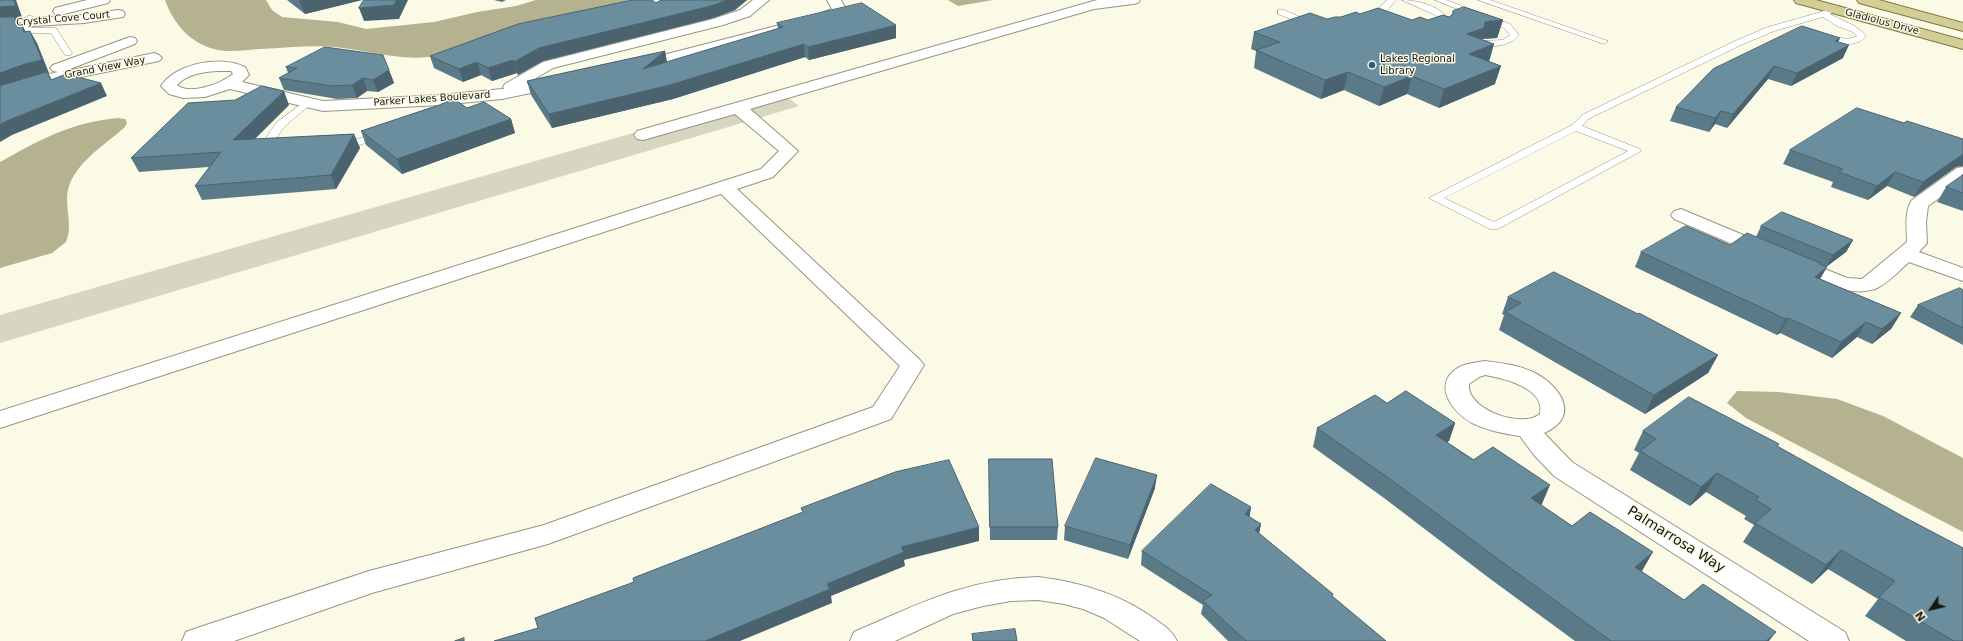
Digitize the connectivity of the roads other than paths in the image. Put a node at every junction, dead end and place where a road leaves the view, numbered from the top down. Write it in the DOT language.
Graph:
graph roads {
  1 [pos="103,0"];
  2 [pos="762,0"];
  3 [pos="834,0"];
  4 [pos="1112,0"];
  5 [pos="1133,0"];
  6 [pos="1392,0"];
  7 [pos="1406,0"];
  8 [pos="1439,0"];
  9 [pos="1463,0"];
  10 [pos="1482,0"];
  11 [pos="1802,0"];
  12 [pos="1864,0"];
  13 [pos="1452,4"];
  14 [pos="119,7"];
  15 [pos="1082,8"];
  16 [pos="1281,12"];
  17 [pos="1828,12"];
  18 [pos="66,15"];
  19 [pos="30,20"];
  20 [pos="1358,23"];
  21 [pos="1792,23"];
  22 [pos="4,24"];
  23 [pos="1963,27"];
  24 [pos="1804,28"];
  25 [pos="1323,29"];
  26 [pos="1444,30"];
  27 [pos="1815,34"];
  28 [pos="130,41"];
  29 [pos="1604,42"];
  30 [pos="1483,43"];
  31 [pos="1963,45"];
  32 [pos="68,52"];
  33 [pos="154,58"];
  34 [pos="622,69"];
  35 [pos="185,74"];
  36 [pos="572,80"];
  37 [pos="229,84"];
  38 [pos="5,93"];
  39 [pos="502,94"];
  40 [pos="470,97"];
  41 [pos="308,102"];
  42 [pos="738,108"];
  43 [pos="446,111"];
  44 [pos="1576,127"];
  45 [pos="392,131"];
  46 [pos="643,135"];
  47 [pos="332,144"];
  48 [pos="293,146"];
  49 [pos="1963,172"];
  50 [pos="725,187"];
  51 [pos="1681,215"];
  52 [pos="1906,254"];
  53 [pos="1963,275"];
  54 [pos="0,420"];
  55 [pos="1527,428"];
  56 [pos="197,641"];
  57 [pos="865,641"];
  58 [pos="1162,641"];
  59 [pos="1834,641"];
  1 -- 18 [label="street, Crystal Cove Court"];
  2 -- 39 [label="street, Parker Lakes Boulevard"];
  3 -- 34 [label="street"];
  4 -- 15 [label="street"];
  5 -- 15 [label="street"];
  6 -- 20 [label="lane"];
  7 -- 26 [label="lane"];
  8 -- 13 [label="lane"];
  9 -- 13 [label="lane"];
  10 -- 29 [label="lane"];
  11 -- 17 [label="main road, Gladiolus Drive"];
  12 -- 23 [label="main road, Gladiolus Drive"];
  13 -- 30 [label="lane"];
  14 -- 18 [label="street, Crystal Cove Court"];
  14 -- 28 [label="street"];
  15 -- 42 [label="street"];
  16 -- 25 [label="lane"];
  17 -- 21 [label="lane"];
  17 -- 27 [label="lane"];
  17 -- 31 [label="main road, Gladiolus Drive"];
  18 -- 19 [label="street, Crystal Cove Court"];
  19 -- 22 [label="street, Crystal Cove Court"];
  19 -- 32 [label="lane"];
  21 -- 24 [label="lane"];
  21 -- 44 [label="lane"];
  28 -- 33 [label="street"];
  28 -- 38 [label="street, Grand View Way"];
  33 -- 35 [label="street"];
  33 -- 38 [label="street, Grand View Way"];
  35 -- 37 [label="street"];
  35 -- 37 [label="street"];
  36 -- 39 [label="street"];
  37 -- 41 [label="street, Parker Lakes Boulevard"];
  39 -- 40 [label="street, Parker Lakes Boulevard"];
  40 -- 41 [label="street, Parker Lakes Boulevard"];
  40 -- 43 [label="lane"];
  41 -- 48 [label="lane"];
  42 -- 46 [label="street"];
  42 -- 50 [label="street"];
  44 -- 44 [label="lane"];
  45 -- 47 [label="lane"];
  49 -- 52 [label="street"];
  50 -- 54 [label="street"];
  50 -- 56 [label="street"];
  51 -- 52 [label="street"];
  52 -- 53 [label="street"];
  55 -- 59 [label="street, Palmarrosa Way"];
  57 -- 58 [label="street"];
}
